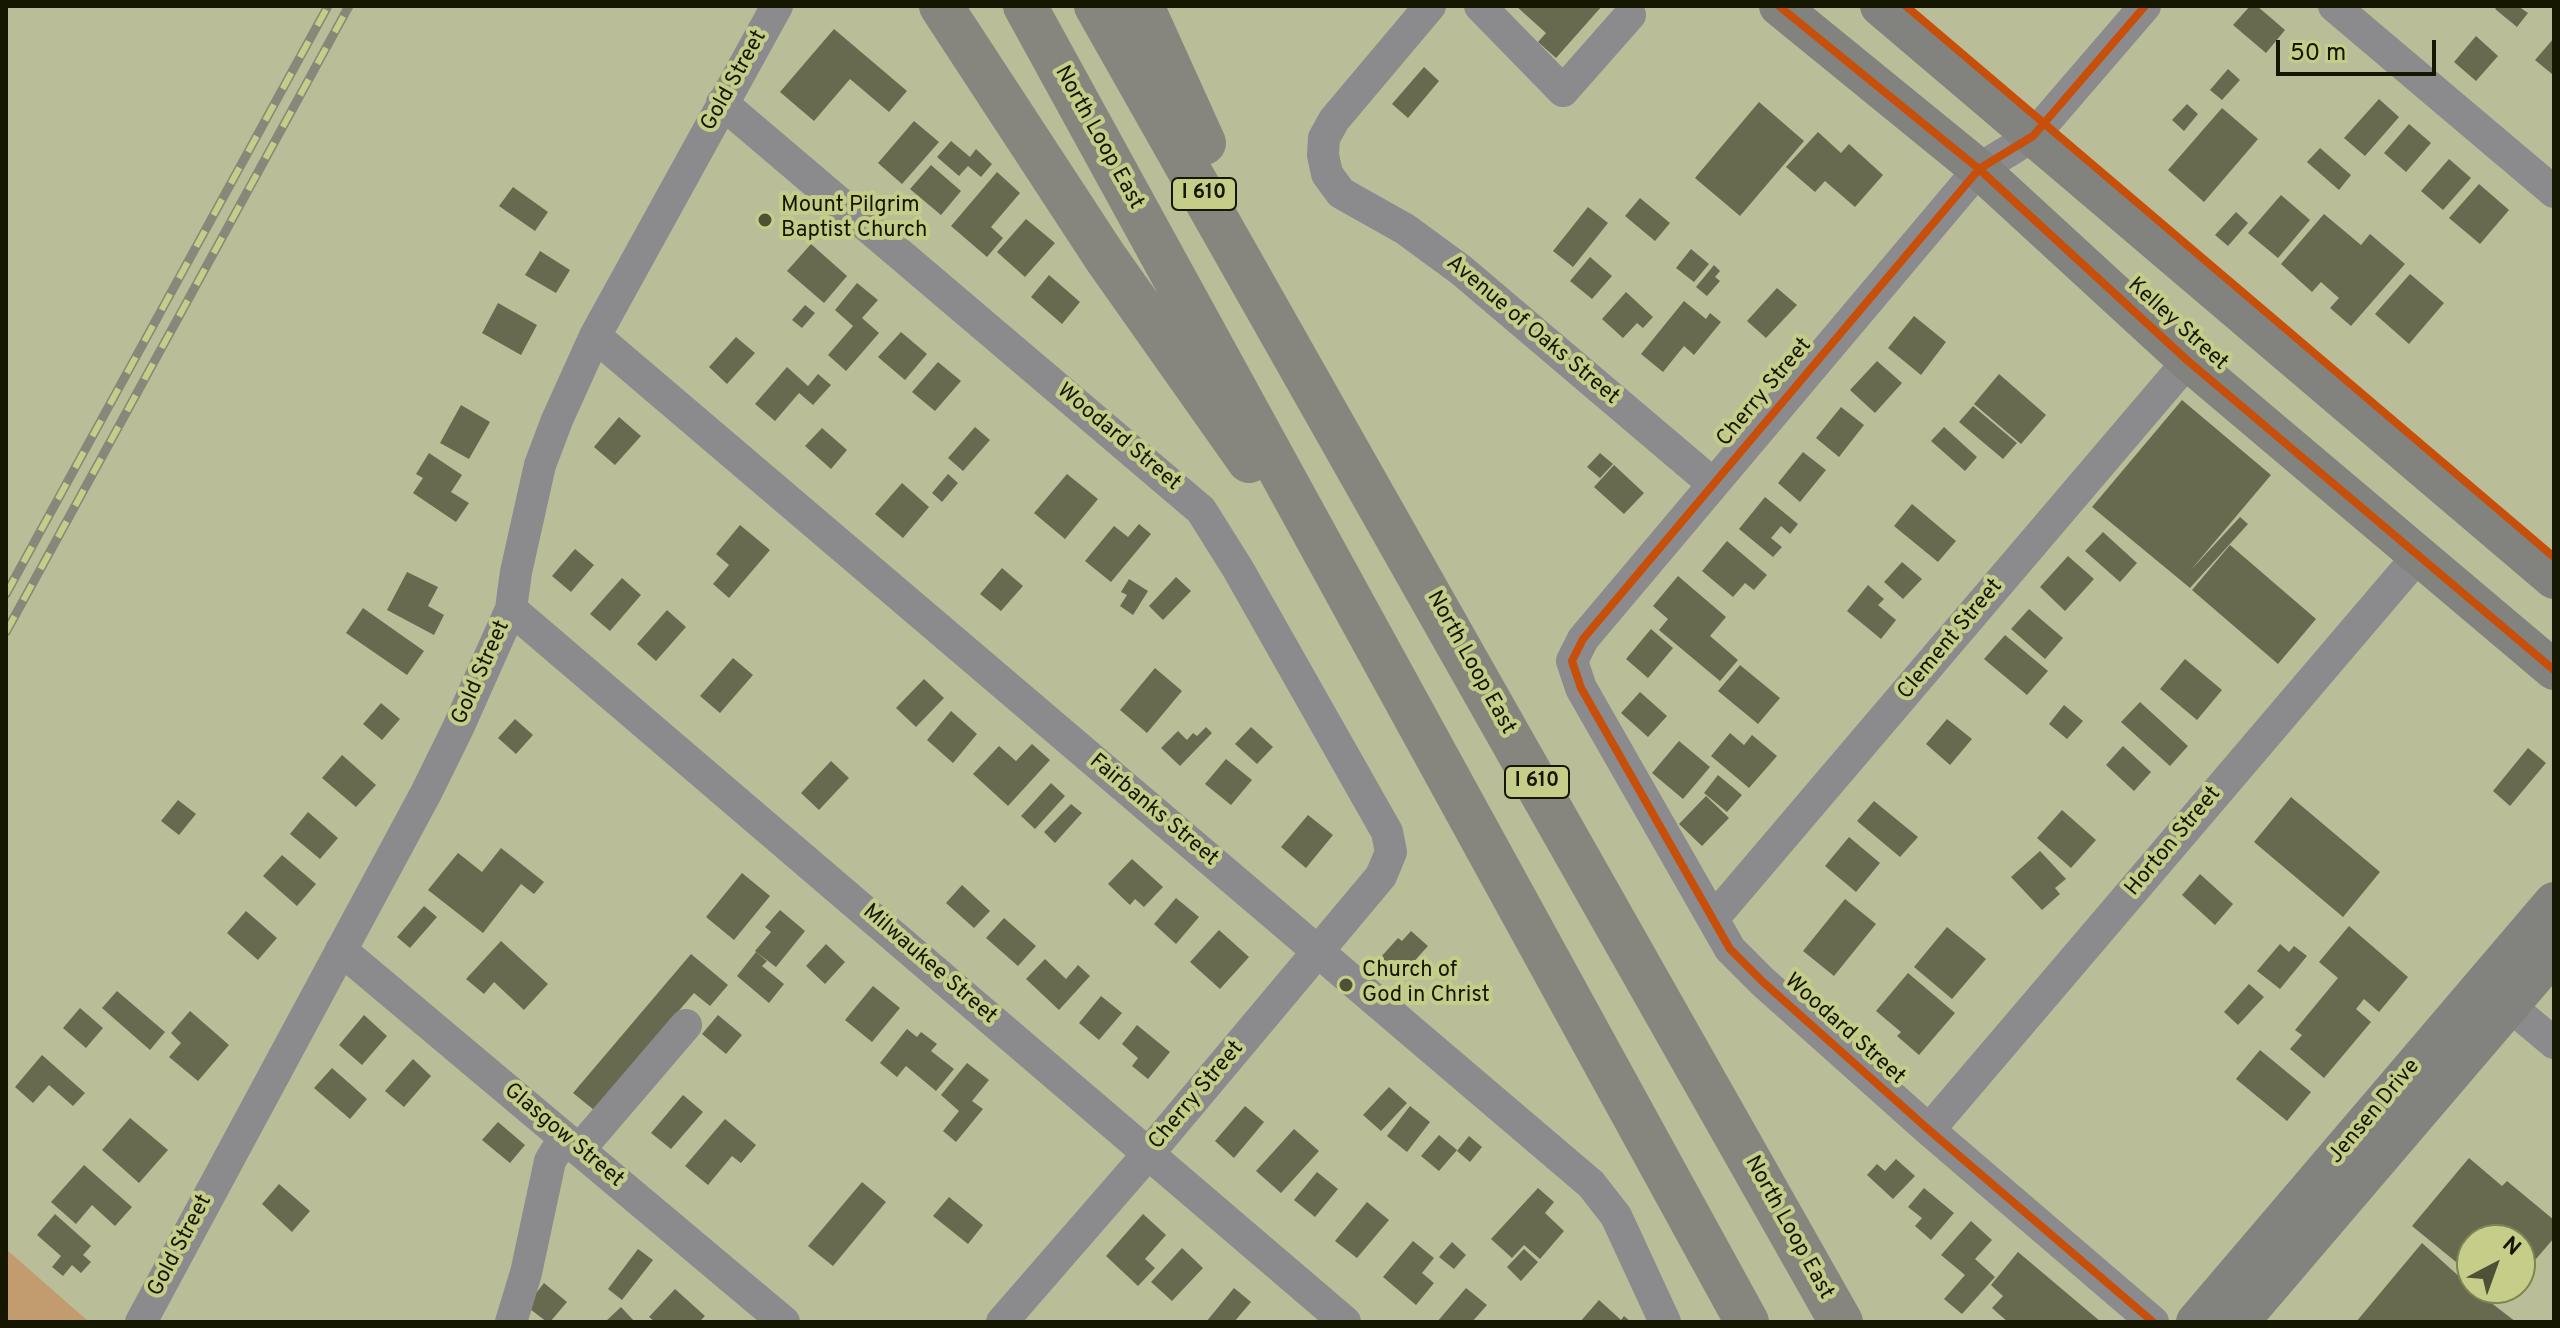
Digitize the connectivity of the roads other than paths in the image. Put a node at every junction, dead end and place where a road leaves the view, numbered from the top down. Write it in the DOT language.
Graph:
graph roads {
  1 [pos="777,6"];
  2 [pos="941,6"];
  3 [pos="1025,6"];
  4 [pos="1096,6"];
  5 [pos="1142,6"];
  6 [pos="1480,6"];
  7 [pos="1779,6"];
  8 [pos="1880,6"];
  9 [pos="2145,6"];
  10 [pos="2334,6"];
  11 [pos="1428,7"];
  12 [pos="1630,15"];
  13 [pos="722,103"];
  14 [pos="2033,136"];
  15 [pos="1979,169"];
  16 [pos="2554,192"];
  17 [pos="595,336"];
  18 [pos="2188,361"];
  19 [pos="1311,383"];
  20 [pos="1712,483"];
  21 [pos="2419,555"];
  22 [pos="2554,579"];
  23 [pos="511,609"];
  24 [pos="1376,642"];
  25 [pos="2554,670"];
  26 [pos="1589,701"];
  27 [pos="1385,866"];
  28 [pos="2554,902"];
  29 [pos="1713,919"];
  30 [pos="341,950"];
  31 [pos="1319,951"];
  32 [pos="2554,953"];
  33 [pos="2497,995"];
  34 [pos="686,1025"];
  35 [pos="2554,1043"];
  36 [pos="1929,1130"];
  37 [pos="572,1144"];
  38 [pos="1148,1154"];
  39 [pos="141,1322"];
  40 [pos="511,1322"];
  41 [pos="784,1322"];
  42 [pos="1002,1322"];
  43 [pos="1345,1322"];
  44 [pos="1665,1322"];
  45 [pos="1747,1322"];
  46 [pos="1841,1322"];
  47 [pos="2153,1322"];
  48 [pos="2196,1322"];
  49 [pos="2239,1322"];
  1 -- 13 [label="street, Gold Street"];
  2 -- 24 [label="highway"];
  3 -- 24 [label="highway, North Loop East / I 610"];
  4 -- 19 [label="highway, North Loop East / I 610"];
  5 -- 19 [label="highway"];
  6 -- 12 [label="street"];
  7 -- 15 [label="main road, Kelley Street"];
  8 -- 14 [label="main road"];
  9 -- 14 [label="street, Cherry Street"];
  10 -- 16 [label="street"];
  11 -- 20 [label="street, Avenue of Oaks Street"];
  13 -- 17 [label="street, Gold Street"];
  13 -- 27 [label="street, Woodard Street"];
  14 -- 15 [label="street, Cherry Street"];
  14 -- 22 [label="main road"];
  15 -- 18 [label="main road, Kelley Street"];
  15 -- 20 [label="street, Cherry Street"];
  17 -- 23 [label="street, Gold Street"];
  17 -- 31 [label="street, Fairbanks Street"];
  18 -- 21 [label="main road, Kelley Street"];
  18 -- 29 [label="street, Clement Street"];
  19 -- 46 [label="highway, North Loop East / I 610"];
  20 -- 26 [label="street, Cherry Street"];
  21 -- 25 [label="main road, Kelley Street"];
  21 -- 36 [label="street, Horton Street"];
  23 -- 30 [label="street, Gold Street"];
  23 -- 38 [label="street, Milwaukee Street"];
  24 -- 45 [label="highway, North Loop East / I 610"];
  26 -- 29 [label="street, Woodard Street"];
  27 -- 31 [label="street, Cherry Street"];
  28 -- 33 [label="main road, Jensen Drive"];
  29 -- 36 [label="street, Woodard Street"];
  30 -- 37 [label="street, Glasgow Street"];
  30 -- 39 [label="street, Gold Street"];
  31 -- 38 [label="street, Cherry Street"];
  31 -- 44 [label="street, Fairbanks Street"];
  32 -- 33 [label="main road, Jensen Drive"];
  33 -- 35 [label="street"];
  33 -- 48 [label="main road, Jensen Drive"];
  33 -- 49 [label="main road, Jensen Drive"];
  34 -- 37 [label="street"];
  36 -- 47 [label="street, Woodard Street"];
  37 -- 40 [label="street"];
  37 -- 41 [label="street, Glasgow Street"];
  38 -- 42 [label="street, Cherry Street"];
  38 -- 43 [label="street, Milwaukee Street"];
}
